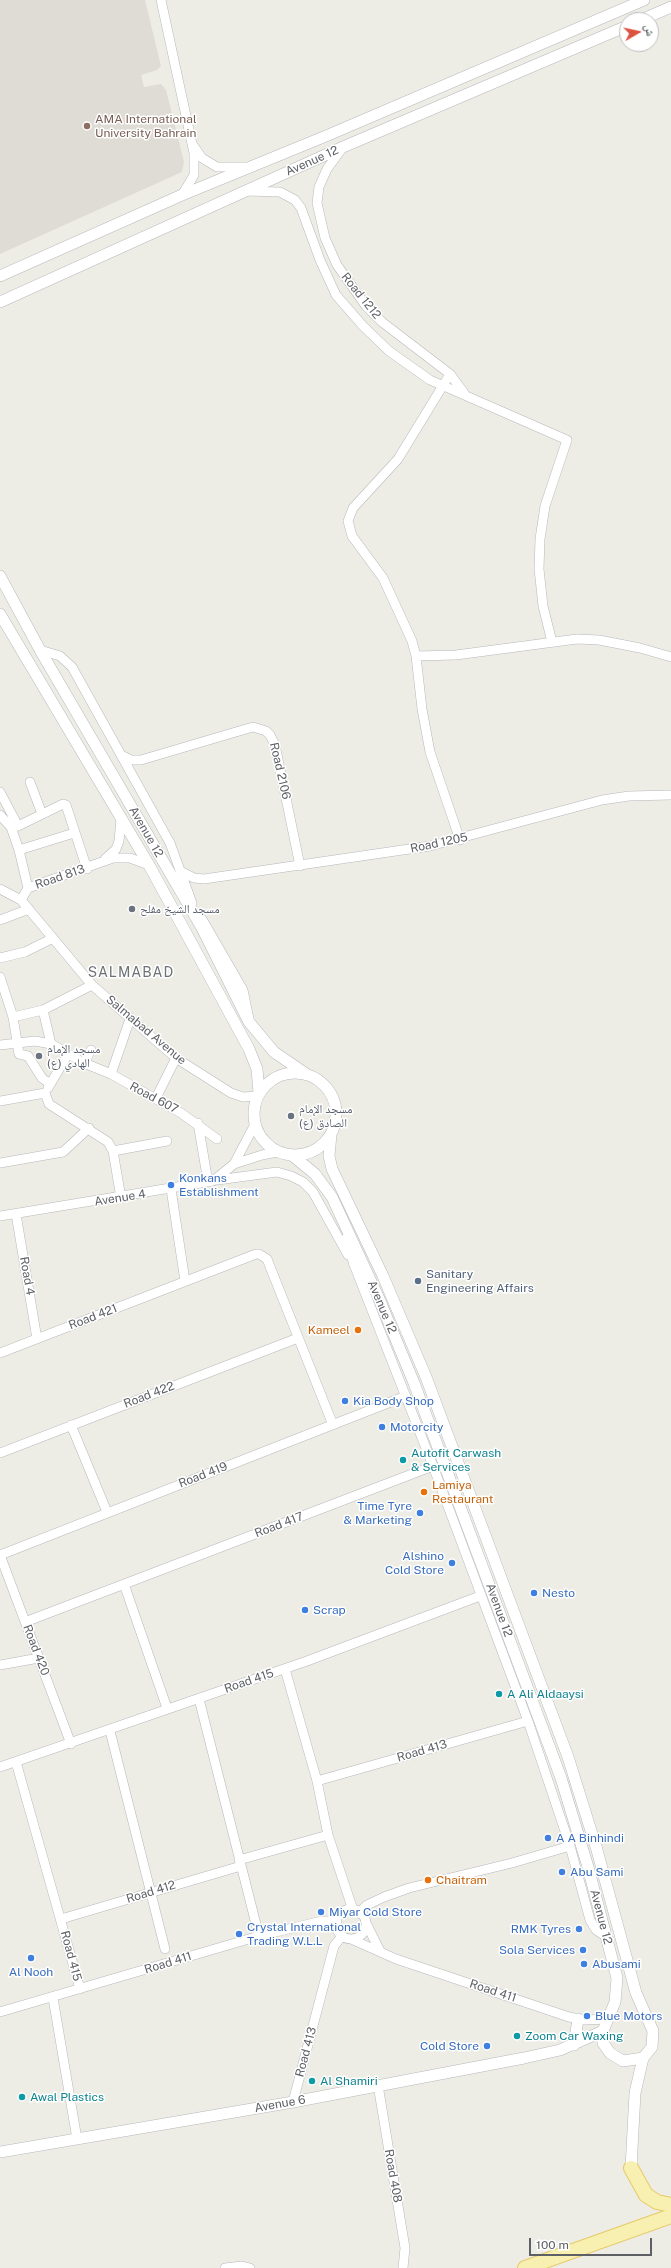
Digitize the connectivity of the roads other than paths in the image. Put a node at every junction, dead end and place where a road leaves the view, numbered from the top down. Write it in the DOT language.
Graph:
graph roads {
  1 [pos="161,0"];
  2 [pos="644,0"];
  3 [pos="671,7"];
  4 [pos="659,12"];
  5 [pos="619,29"];
  6 [pos="190,141"];
  7 [pos="343,147"];
  8 [pos="249,167"];
  9 [pos="245,191"];
  10 [pos="182,194"];
  11 [pos="23,266"];
  12 [pos="0,276"];
  13 [pos="0,284"];
  14 [pos="0,302"];
  15 [pos="450,374"];
  16 [pos="443,386"];
  17 [pos="464,393"];
  18 [pos="0,576"];
  19 [pos="0,614"];
  20 [pos="0,630"];
  21 [pos="12,635"];
  22 [pos="552,642"];
  23 [pos="40,650"];
  24 [pos="416,656"];
  25 [pos="671,657"];
  26 [pos="123,756"];
  27 [pos="145,759"];
  28 [pos="135,779"];
  29 [pos="30,782"];
  30 [pos="0,792"];
  31 [pos="671,795"];
  32 [pos="42,814"];
  33 [pos="0,815"];
  34 [pos="121,819"];
  35 [pos="14,826"];
  36 [pos="74,833"];
  37 [pos="460,840"];
  38 [pos="20,850"];
  39 [pos="104,860"];
  40 [pos="149,865"];
  41 [pos="300,866"];
  42 [pos="86,869"];
  43 [pos="180,871"];
  44 [pos="204,879"];
  45 [pos="28,888"];
  46 [pos="0,889"];
  47 [pos="188,894"];
  48 [pos="21,900"];
  49 [pos="29,909"];
  50 [pos="0,920"];
  51 [pos="51,938"];
  52 [pos="0,958"];
  53 [pos="0,977"];
  54 [pos="92,985"];
  55 [pos="43,1010"];
  56 [pos="13,1017"];
  57 [pos="130,1019"];
  58 [pos="249,1022"];
  59 [pos="18,1043"];
  60 [pos="51,1044"];
  61 [pos="0,1045"];
  62 [pos="91,1050"];
  63 [pos="68,1054"];
  64 [pos="176,1058"];
  65 [pos="84,1063"];
  66 [pos="111,1074"];
  67 [pos="306,1074"];
  68 [pos="50,1084"];
  69 [pos="45,1093"];
  70 [pos="258,1095"];
  71 [pos="156,1098"];
  72 [pos="0,1101"];
  73 [pos="198,1123"];
  74 [pos="254,1124"];
  75 [pos="89,1128"];
  76 [pos="332,1134"];
  77 [pos="217,1139"];
  78 [pos="167,1141"];
  79 [pos="113,1151"];
  80 [pos="277,1152"];
  81 [pos="293,1156"];
  82 [pos="0,1163"];
  83 [pos="234,1164"];
  84 [pos="211,1181"];
  85 [pos="171,1189"];
  86 [pos="121,1198"];
  87 [pos="16,1214"];
  88 [pos="0,1216"];
  89 [pos="346,1226"];
  90 [pos="353,1262"];
  91 [pos="185,1281"];
  92 [pos="298,1338"];
  93 [pos="37,1339"];
  94 [pos="0,1353"];
  95 [pos="406,1396"];
  96 [pos="71,1425"];
  97 [pos="333,1425"];
  98 [pos="0,1453"];
  99 [pos="433,1466"];
  100 [pos="107,1512"];
  101 [pos="0,1555"];
  102 [pos="124,1584"];
  103 [pos="480,1596"];
  104 [pos="25,1622"];
  105 [pos="39,1658"];
  106 [pos="0,1664"];
  107 [pos="285,1668"];
  108 [pos="199,1699"];
  109 [pos="167,1708"];
  110 [pos="528,1721"];
  111 [pos="110,1731"];
  112 [pos="72,1744"];
  113 [pos="16,1762"];
  114 [pos="0,1767"];
  115 [pos="317,1781"];
  116 [pos="328,1835"];
  117 [pos="570,1846"];
  118 [pos="240,1863"];
  119 [pos="150,1892"];
  120 [pos="357,1912"];
  121 [pos="61,1919"];
  122 [pos="337,1921"];
  123 [pos="366,1923"];
  124 [pos="258,1936"];
  125 [pos="607,1937"];
  126 [pos="347,1938"];
  127 [pos="165,1949"];
  128 [pos="381,1952"];
  129 [pos="80,1989"];
  130 [pos="53,1998"];
  131 [pos="0,2012"];
  132 [pos="578,2019"];
  133 [pos="608,2019"];
  134 [pos="603,2031"];
  135 [pos="574,2045"];
  136 [pos="643,2058"];
  137 [pos="378,2084"];
  138 [pos="293,2102"];
  139 [pos="77,2139"];
  140 [pos="0,2152"];
  141 [pos="632,2168"];
  142 [pos="671,2206"];
  143 [pos="671,2216"];
  144 [pos="225,2268"];
  145 [pos="250,2268"];
  146 [pos="403,2268"];
  147 [pos="525,2268"];
  1 -- 6 [label="street, Avenue 12"];
  2 -- 8 [label="street, Avenue 12"];
  3 -- 4 [label="street"];
  5 -- 7 [label="street, Avenue 12"];
  6 -- 8 [label="street, Avenue 12"];
  6 -- 10 [label="street, Avenue 12"];
  7 -- 9 [label="street, Avenue 12"];
  7 -- 15 [label="street, Road 1212"];
  8 -- 10 [label="street, Avenue 12"];
  9 -- 14 [label="street, Avenue 12"];
  9 -- 16 [label="street, Road 1212"];
  10 -- 11 [label="street, Avenue 12"];
  11 -- 12 [label="street, Avenue 12"];
  11 -- 13 [label="street"];
  15 -- 16 [label="street"];
  15 -- 17 [label="street, Road 1212"];
  16 -- 17 [label="street, Road 1212"];
  16 -- 24 [label="street"];
  17 -- 22 [label="street, Road 1212"];
  18 -- 23 [label="street, Avenue 12"];
  19 -- 21 [label="street, Avenue 12"];
  20 -- 21 [label="street"];
  21 -- 34 [label="street, Avenue 12"];
  22 -- 24 [label="street"];
  22 -- 25 [label="street"];
  23 -- 26 [label="street"];
  23 -- 58 [label="street, Avenue 12"];
  24 -- 37 [label="street"];
  26 -- 27 [label="street, Road 2106"];
  26 -- 28 [label="street"];
  27 -- 28 [label="street"];
  27 -- 41 [label="street, Road 2106"];
  28 -- 43 [label="street"];
  29 -- 32 [label="street"];
  30 -- 35 [label="street"];
  31 -- 37 [label="street, Road 1205"];
  32 -- 35 [label="street"];
  32 -- 36 [label="street"];
  33 -- 35 [label="street"];
  34 -- 39 [label="street, Road 813"];
  34 -- 40 [label="street, Avenue 12"];
  35 -- 38 [label="street"];
  36 -- 38 [label="street"];
  36 -- 42 [label="street"];
  37 -- 41 [label="street, Road 1205"];
  38 -- 45 [label="street"];
  39 -- 40 [label="street, Road 813"];
  39 -- 42 [label="street, Road 813"];
  40 -- 70 [label="street, Avenue 12"];
  41 -- 44 [label="street, Road 1205"];
  42 -- 45 [label="street, Road 813"];
  43 -- 44 [label="street, Road 1205"];
  43 -- 47 [label="street"];
  44 -- 47 [label="street"];
  45 -- 48 [label="street, Road 813"];
  46 -- 48 [label="street, Salmabad Avenue"];
  47 -- 58 [label="street"];
  48 -- 49 [label="street, Salmabad Avenue"];
  49 -- 50 [label="street"];
  49 -- 51 [label="street, Salmabad Avenue"];
  51 -- 52 [label="street"];
  51 -- 54 [label="street, Salmabad Avenue"];
  53 -- 56 [label="street"];
  54 -- 55 [label="street"];
  54 -- 57 [label="street, Salmabad Avenue"];
  55 -- 56 [label="street"];
  55 -- 60 [label="street"];
  56 -- 59 [label="street"];
  57 -- 64 [label="street, Salmabad Avenue"];
  57 -- 66 [label="street"];
  58 -- 67 [label="street, Avenue 12"];
  59 -- 60 [label="street, Road 607"];
  59 -- 61 [label="street, Road 607"];
  59 -- 68 [label="street"];
  60 -- 63 [label="street, Road 607"];
  62 -- 65 [label="street"];
  63 -- 65 [label="street, Road 607"];
  63 -- 68 [label="street"];
  64 -- 70 [label="street, Salmabad Avenue"];
  64 -- 71 [label="street"];
  65 -- 66 [label="street, Road 607"];
  66 -- 71 [label="street, Road 607"];
  67 -- 70 [label="street"];
  67 -- 76 [label="street"];
  68 -- 69 [label="street"];
  69 -- 72 [label="street"];
  69 -- 75 [label="street"];
  70 -- 74 [label="street"];
  71 -- 73 [label="street, Road 607"];
  73 -- 77 [label="street, Road 607"];
  73 -- 84 [label="street"];
  74 -- 80 [label="street"];
  74 -- 83 [label="street, Avenue 4"];
  75 -- 79 [label="street"];
  75 -- 82 [label="street"];
  76 -- 81 [label="street"];
  76 -- 136 [label="street, Avenue 12"];
  78 -- 79 [label="street"];
  79 -- 86 [label="street"];
  80 -- 81 [label="street"];
  80 -- 83 [label="street, Avenue 4"];
  81 -- 89 [label="street, Avenue 12"];
  83 -- 84 [label="street, Avenue 4"];
  84 -- 85 [label="street, Avenue 4"];
  84 -- 90 [label="street"];
  85 -- 86 [label="street, Avenue 4"];
  85 -- 91 [label="street"];
  86 -- 87 [label="street, Avenue 4"];
  87 -- 88 [label="street, Avenue 4"];
  87 -- 93 [label="street, Road 4"];
  89 -- 90 [label="street"];
  89 -- 125 [label="street, Avenue 12"];
  90 -- 95 [label="street"];
  91 -- 92 [label="street, Road 421"];
  91 -- 93 [label="street, Road 421"];
  92 -- 96 [label="street, Road 422"];
  92 -- 97 [label="street"];
  93 -- 94 [label="street, Road 421"];
  95 -- 97 [label="street, Road 419"];
  95 -- 99 [label="street"];
  96 -- 98 [label="street, Road 422"];
  96 -- 100 [label="street"];
  97 -- 100 [label="street, Road 419"];
  99 -- 102 [label="street, Road 417"];
  99 -- 103 [label="street"];
  100 -- 101 [label="street, Road 419"];
  101 -- 104 [label="street, Road 420"];
  102 -- 104 [label="street, Road 417"];
  102 -- 109 [label="street"];
  103 -- 107 [label="street, Road 415"];
  103 -- 110 [label="street"];
  104 -- 105 [label="street, Road 420"];
  105 -- 106 [label="street"];
  105 -- 112 [label="street, Road 420"];
  107 -- 108 [label="street, Road 415"];
  107 -- 115 [label="street"];
  108 -- 109 [label="street, Road 415"];
  108 -- 118 [label="street"];
  109 -- 111 [label="street, Road 415"];
  110 -- 115 [label="street, Road 413"];
  110 -- 117 [label="street"];
  111 -- 112 [label="street, Road 415"];
  111 -- 119 [label="street"];
  112 -- 113 [label="street, Road 415"];
  113 -- 114 [label="street, Road 415"];
  113 -- 121 [label="street, Road 415"];
  115 -- 116 [label="street"];
  116 -- 118 [label="street"];
  116 -- 120 [label="street"];
  117 -- 120 [label="street"];
  117 -- 125 [label="street"];
  118 -- 119 [label="street, Road 412"];
  118 -- 124 [label="street"];
  119 -- 121 [label="street, Road 412"];
  119 -- 127 [label="street"];
  120 -- 122 [label="street"];
  120 -- 123 [label="street"];
  121 -- 129 [label="street, Road 415"];
  122 -- 124 [label="street, Road 411"];
  122 -- 126 [label="street"];
  123 -- 126 [label="street"];
  123 -- 128 [label="street"];
  124 -- 129 [label="street, Road 411"];
  125 -- 133 [label="street, Avenue 12"];
  126 -- 128 [label="street, Road 411"];
  126 -- 138 [label="street, Road 413"];
  128 -- 132 [label="street, Road 411"];
  129 -- 130 [label="street, Road 411"];
  130 -- 131 [label="street, Road 411"];
  130 -- 139 [label="street"];
  132 -- 133 [label="street, Road 411"];
  132 -- 135 [label="street"];
  133 -- 134 [label="street, Avenue 12"];
  134 -- 135 [label="street, Avenue 6"];
  134 -- 136 [label="street"];
  135 -- 137 [label="street, Avenue 6"];
  136 -- 141 [label="street, Avenue 12"];
  137 -- 138 [label="street, Avenue 6"];
  137 -- 146 [label="street, Road 408"];
  138 -- 139 [label="street, Avenue 6"];
  139 -- 140 [label="street, Avenue 6"];
  141 -- 142 [label="main road"];
  143 -- 147 [label="main road"];
  144 -- 145 [label="street"];
}
